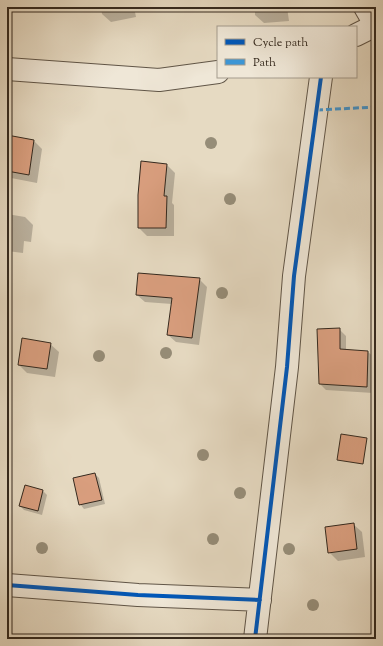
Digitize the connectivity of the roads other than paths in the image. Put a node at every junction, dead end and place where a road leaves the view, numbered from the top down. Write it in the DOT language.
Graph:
graph roads {
  1 [pos="365,7"];
  2 [pos="376,26"];
  3 [pos="357,35"];
  4 [pos="7,69"];
  5 [pos="217,72"];
  6 [pos="321,78"];
  7 [pos="7,585"];
  8 [pos="260,600"];
  9 [pos="255,639"];
  1 -- 2 [label="street"];
  2 -- 3 [label="street"];
  4 -- 5 [label="street"];
  6 -- 8 [label="street"];
  7 -- 8 [label="street"];
  8 -- 9 [label="street"];
}
